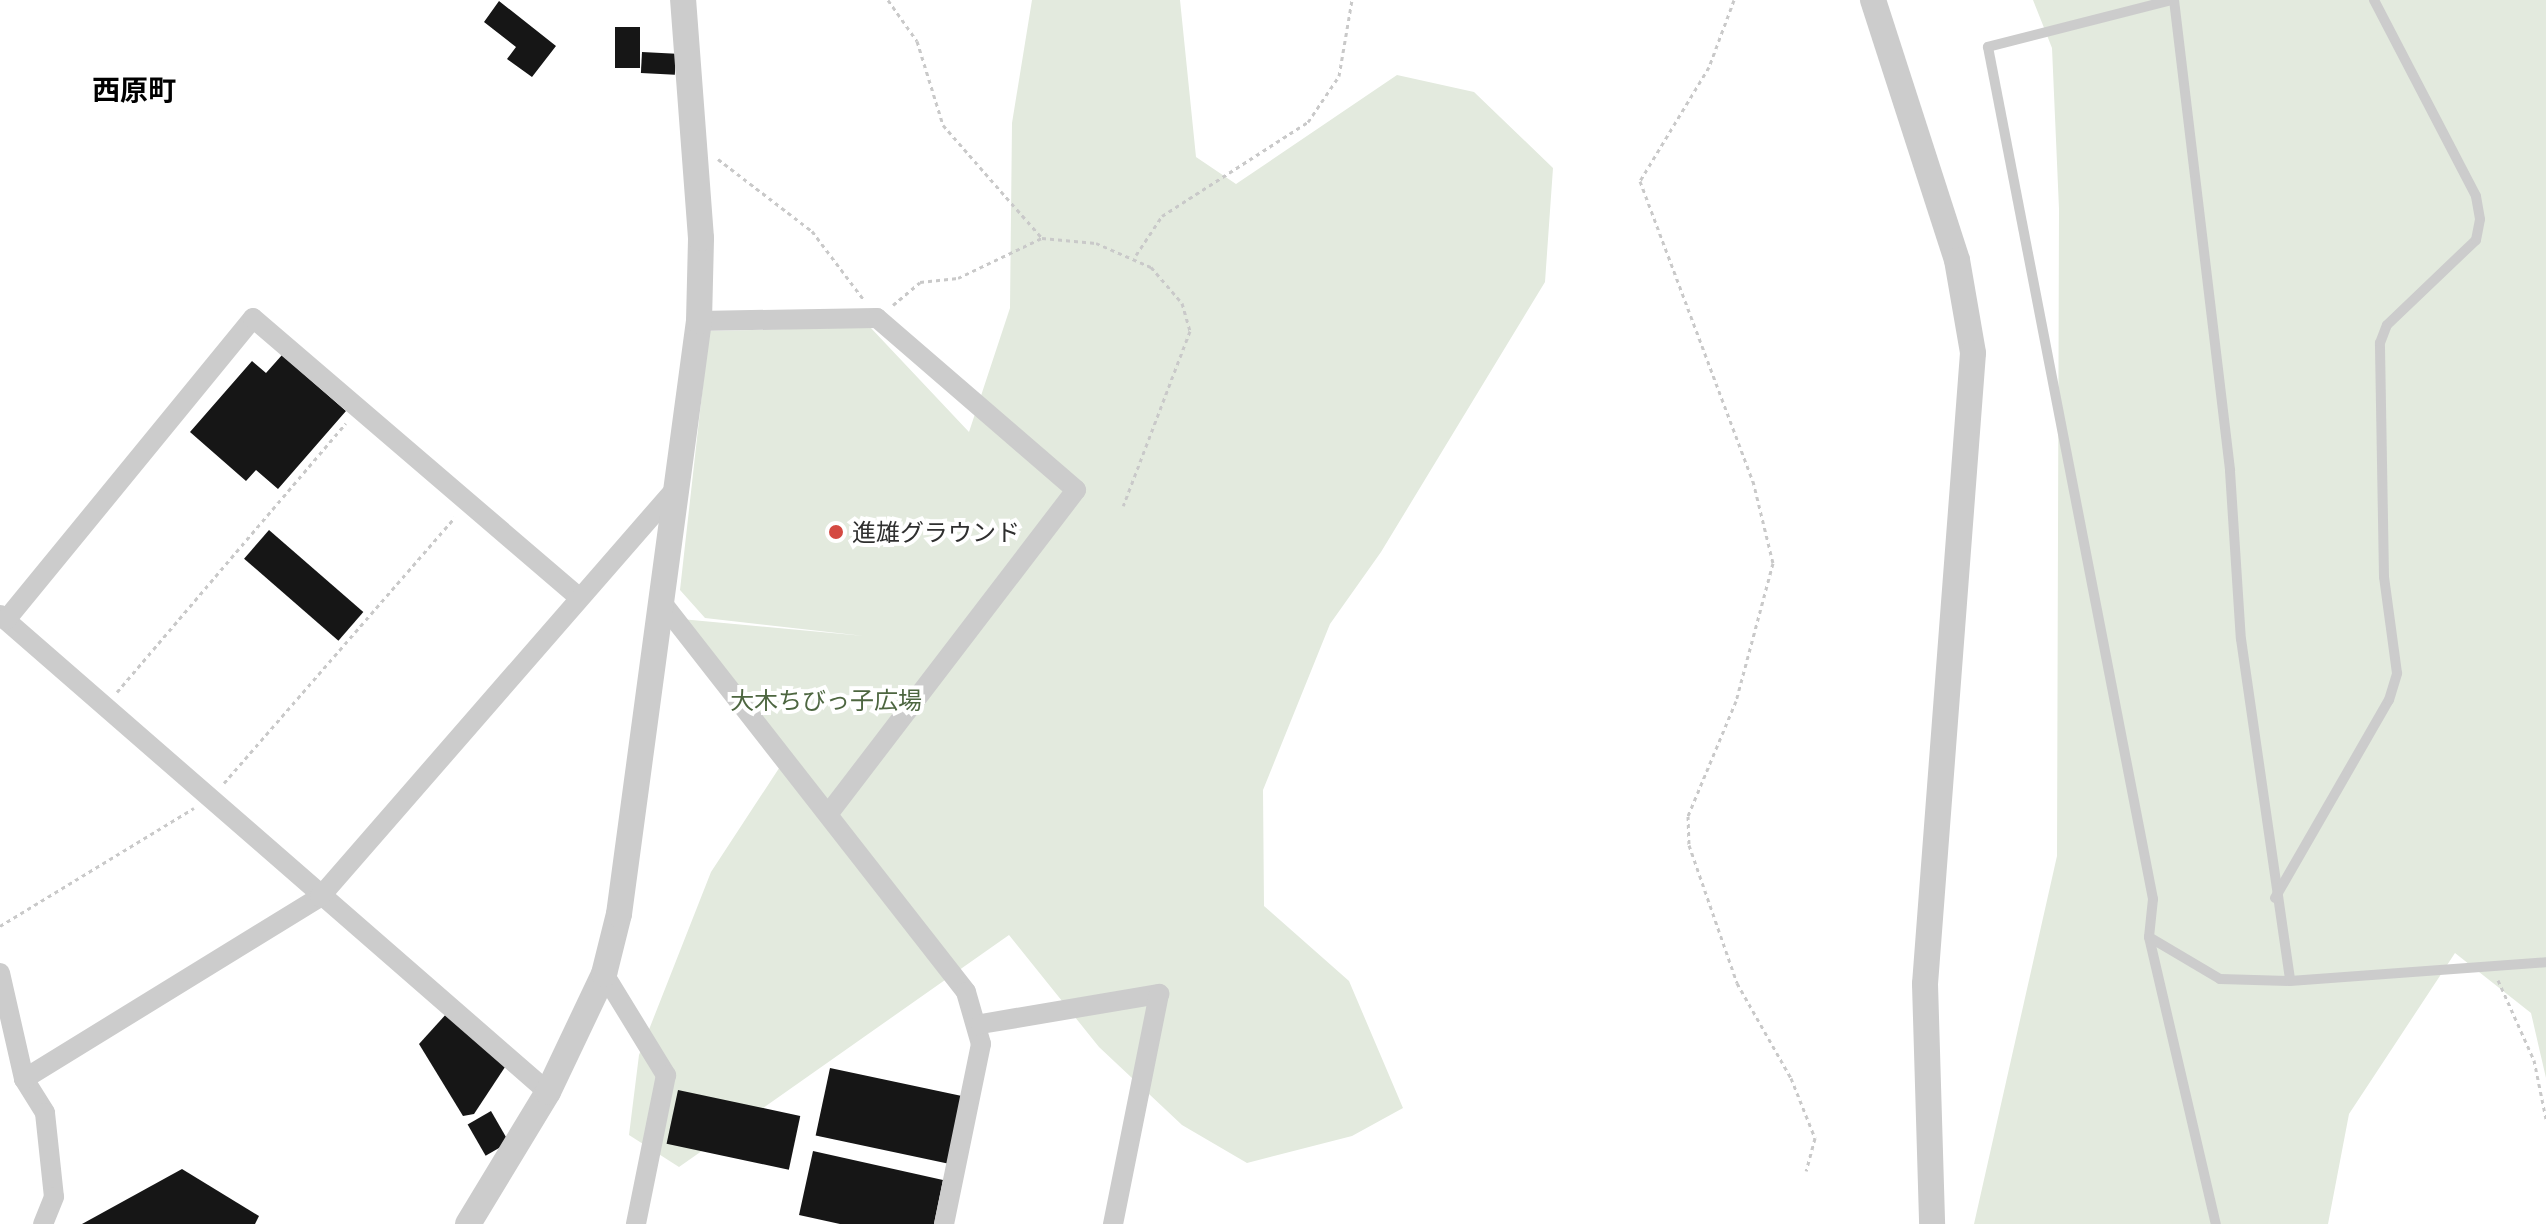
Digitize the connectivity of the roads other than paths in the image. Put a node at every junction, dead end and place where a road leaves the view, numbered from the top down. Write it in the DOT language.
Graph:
graph roads {
  1 [pos="683,0"];
  2 [pos="1873,0"];
  3 [pos="2173,0"];
  4 [pos="2374,0"];
  5 [pos="699,321"];
  6 [pos="677,487"];
  7 [pos="577,596"];
  8 [pos="663,604"];
  9 [pos="3,618"];
  10 [pos="828,814"];
  11 [pos="320,897"];
  12 [pos="2275,898"];
  13 [pos="2149,937"];
  14 [pos="2546,962"];
  15 [pos="0,973"];
  16 [pos="604,974"];
  17 [pos="2290,981"];
  18 [pos="981,1024"];
  19 [pos="24,1079"];
  20 [pos="548,1092"];
  21 [pos="43,1224"];
  22 [pos="468,1224"];
  23 [pos="636,1224"];
  24 [pos="944,1224"];
  25 [pos="1113,1224"];
  26 [pos="1932,1224"];
  27 [pos="2216,1224"];
  1 -- 5 [label="street"];
  2 -- 26 [label="street"];
  3 -- 12 [label="lane"];
  3 -- 13 [label="lane"];
  4 -- 12 [label="lane"];
  5 -- 6 [label="street"];
  5 -- 10 [label="street"];
  6 -- 7 [label="street"];
  6 -- 8 [label="street"];
  7 -- 9 [label="street"];
  7 -- 11 [label="street"];
  8 -- 10 [label="street"];
  8 -- 16 [label="street"];
  9 -- 11 [label="street"];
  10 -- 18 [label="street"];
  11 -- 19 [label="street"];
  11 -- 20 [label="street"];
  12 -- 17 [label="lane"];
  13 -- 17 [label="lane"];
  13 -- 27 [label="lane"];
  14 -- 17 [label="lane"];
  15 -- 19 [label="street"];
  16 -- 20 [label="street"];
  16 -- 23 [label="street"];
  18 -- 24 [label="street"];
  18 -- 25 [label="street"];
  19 -- 21 [label="street"];
  20 -- 22 [label="street"];
}
